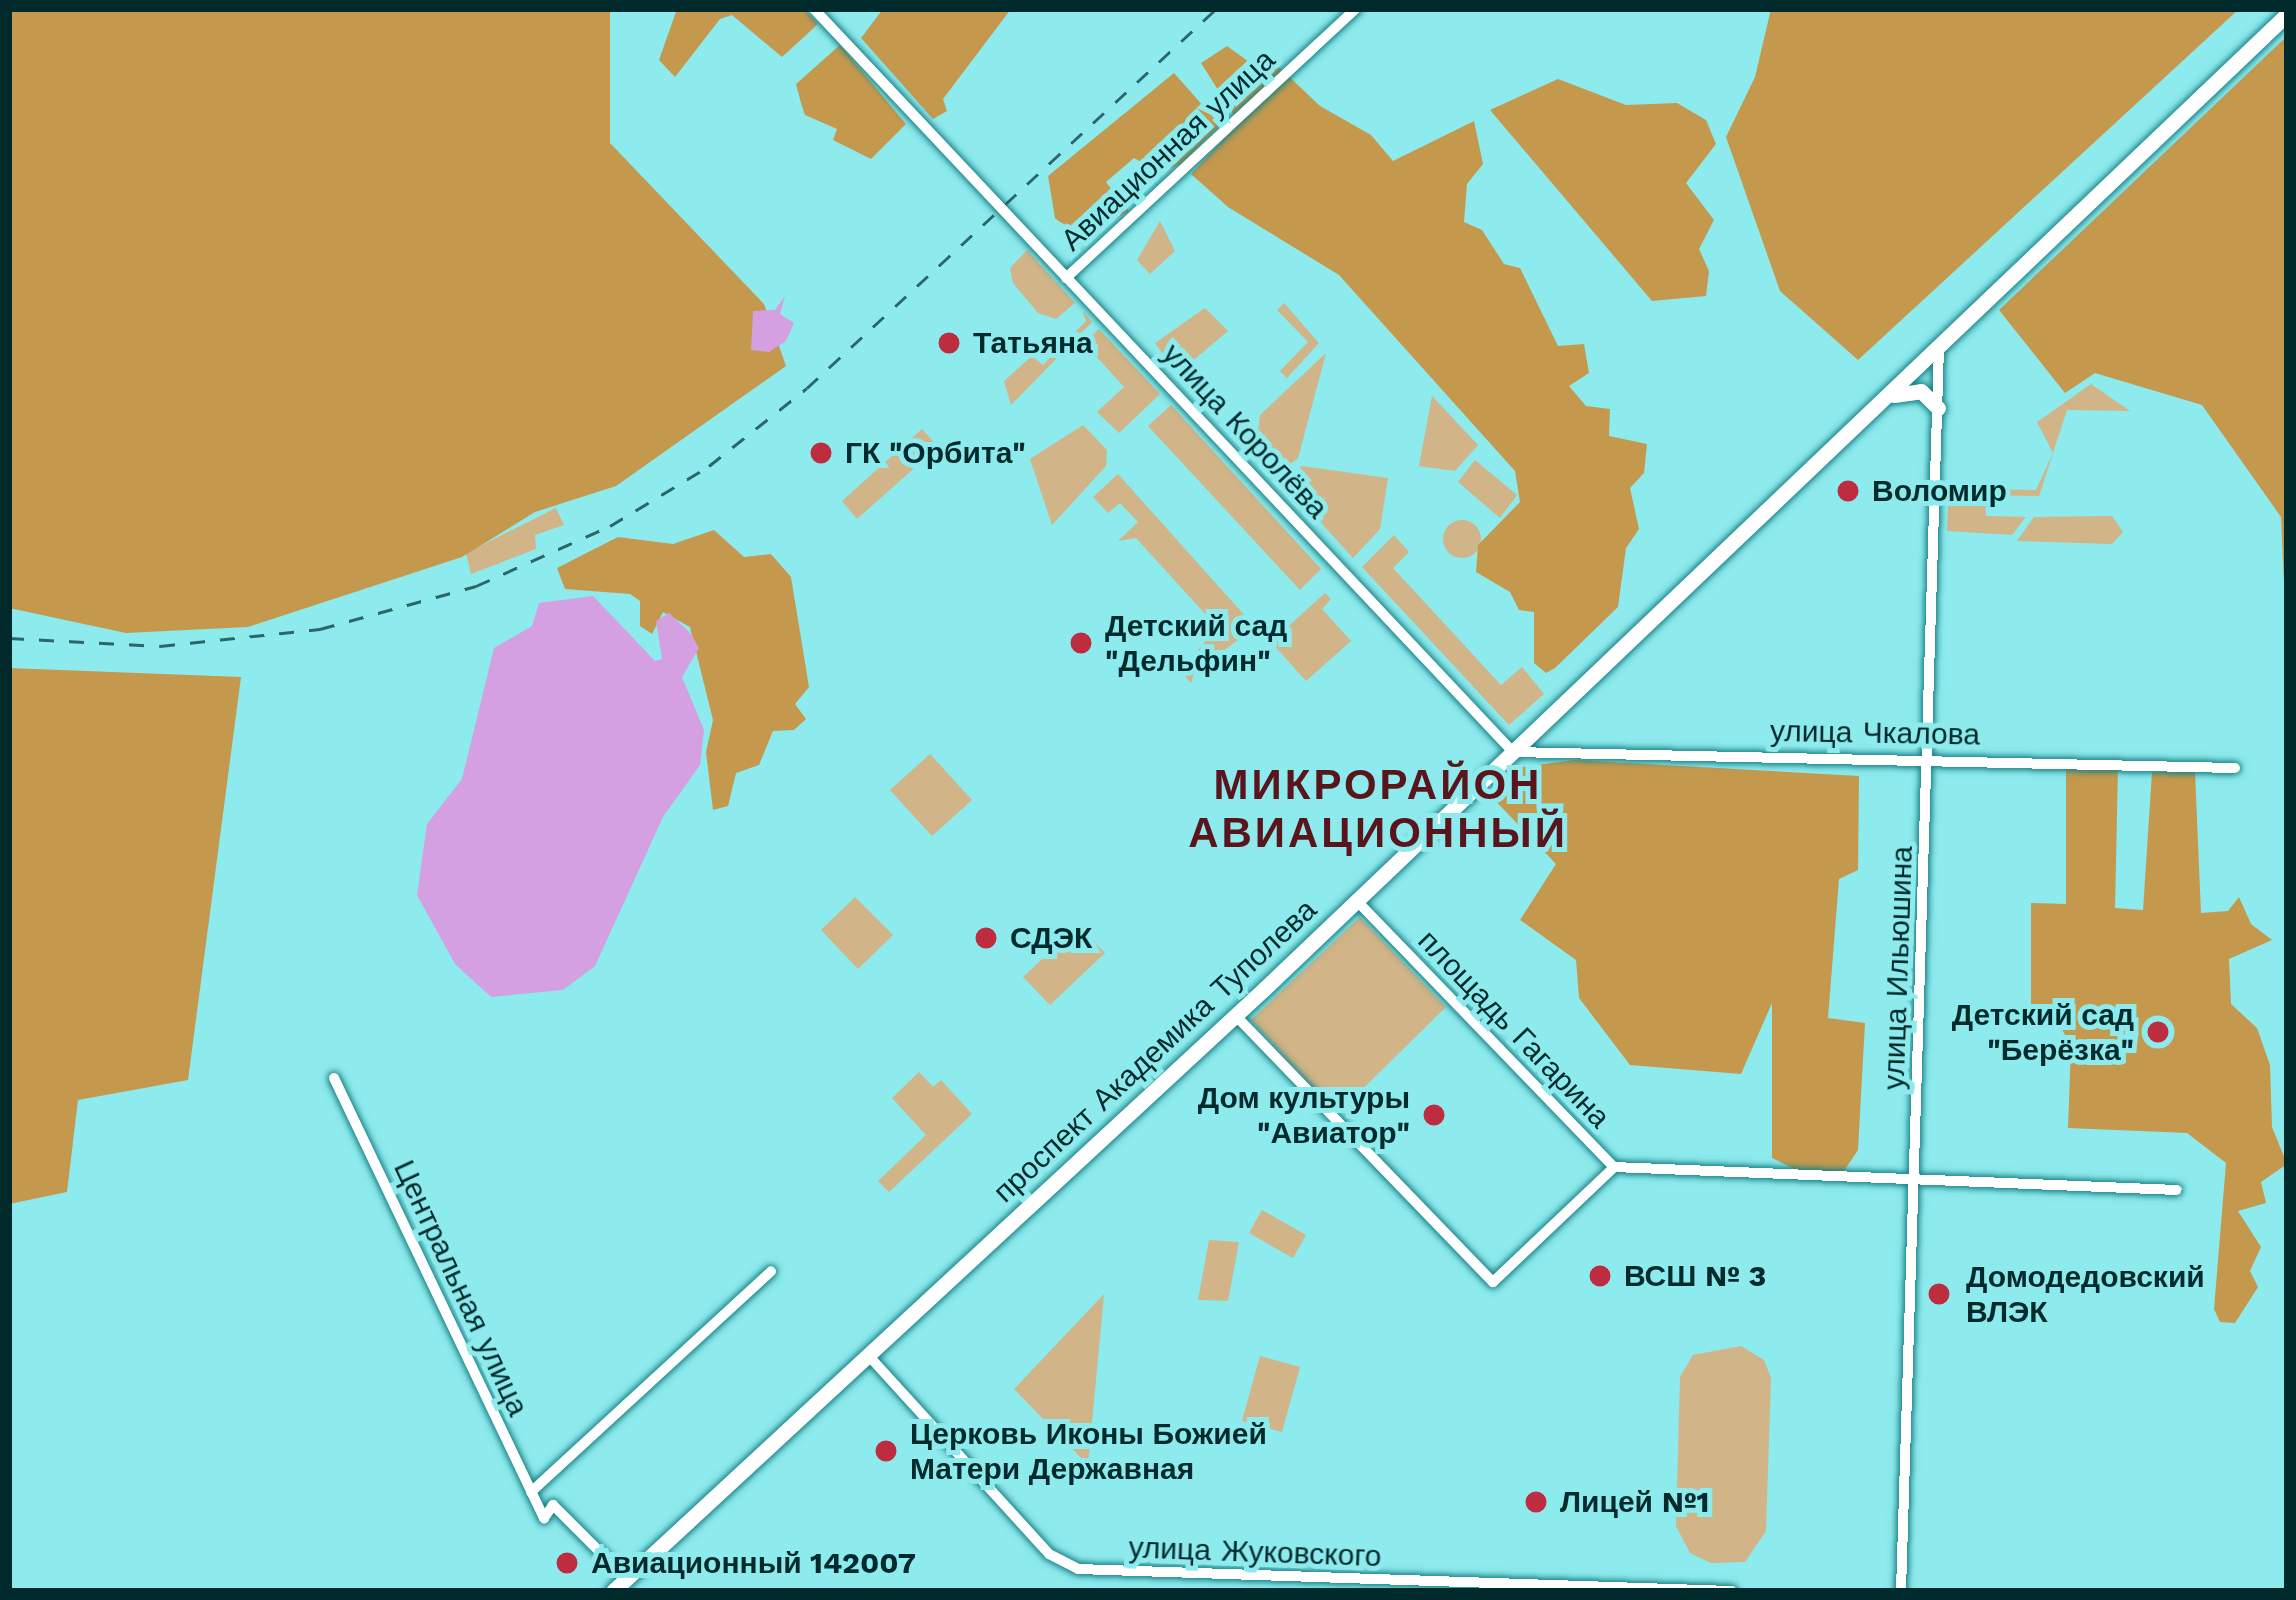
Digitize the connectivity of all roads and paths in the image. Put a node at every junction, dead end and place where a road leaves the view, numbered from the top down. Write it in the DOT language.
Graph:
graph roads {
  1 [pos="814,9"];
  2 [pos="1355,9"];
  3 [pos="2287,14"];
  4 [pos="1066,278"];
  5 [pos="1939,347"];
  6 [pos="1881,402"];
  7 [pos="1938,408"];
  8 [pos="1513,752"];
  9 [pos="1929,758"];
  10 [pos="2235,768"];
  11 [pos="1357,901"];
  12 [pos="1236,1016"];
  13 [pos="334,1078"];
  14 [pos="1614,1168"];
  15 [pos="1914,1178"];
  16 [pos="2177,1190"];
  17 [pos="771,1271"];
  18 [pos="868,1355"];
  19 [pos="531,1492"];
  20 [pos="626,1578"];
  21 [pos="613,1591"];
  22 [pos="1732,1591"];
  23 [pos="1900,1591"];
  1 -- 4 [label="street, улица Королёва"];
  2 -- 4 [label="street, Авиационная улица"];
  3 -- 5 [label="main road, проспект Академика Туполева"];
  4 -- 8 [label="street, улица Королёва"];
  5 -- 6 [label="main road, проспект Академика Туполева"];
  5 -- 7 [label="street, улица Ильюшина"];
  6 -- 7 [label="main road"];
  6 -- 8 [label="main road, проспект Академика Туполева"];
  7 -- 9 [label="street, улица Ильюшина"];
  8 -- 9 [label="street, улица Чкалова"];
  8 -- 11 [label="main road, проспект Академика Туполева"];
  9 -- 10 [label="street, улица Чкалова"];
  9 -- 15 [label="street, улица Ильюшина"];
  11 -- 12 [label="main road, проспект Академика Туполева"];
  11 -- 14 [label="street, площадь Гагарина"];
  12 -- 14 [label="street, площадь Гагарина"];
  12 -- 18 [label="main road, проспект Академика Туполева"];
  13 -- 19 [label="street, Центральная улица"];
  14 -- 15 [label="street"];
  15 -- 16 [label="street"];
  15 -- 23 [label="street, улица Ильюшина"];
  17 -- 19 [label="street"];
  18 -- 20 [label="main road, проспект Академика Туполева"];
  18 -- 22 [label="street, улица Жуковского"];
  19 -- 20 [label="street, Центральная улица"];
  20 -- 21 [label="main road, проспект Академика Туполева"];
}
